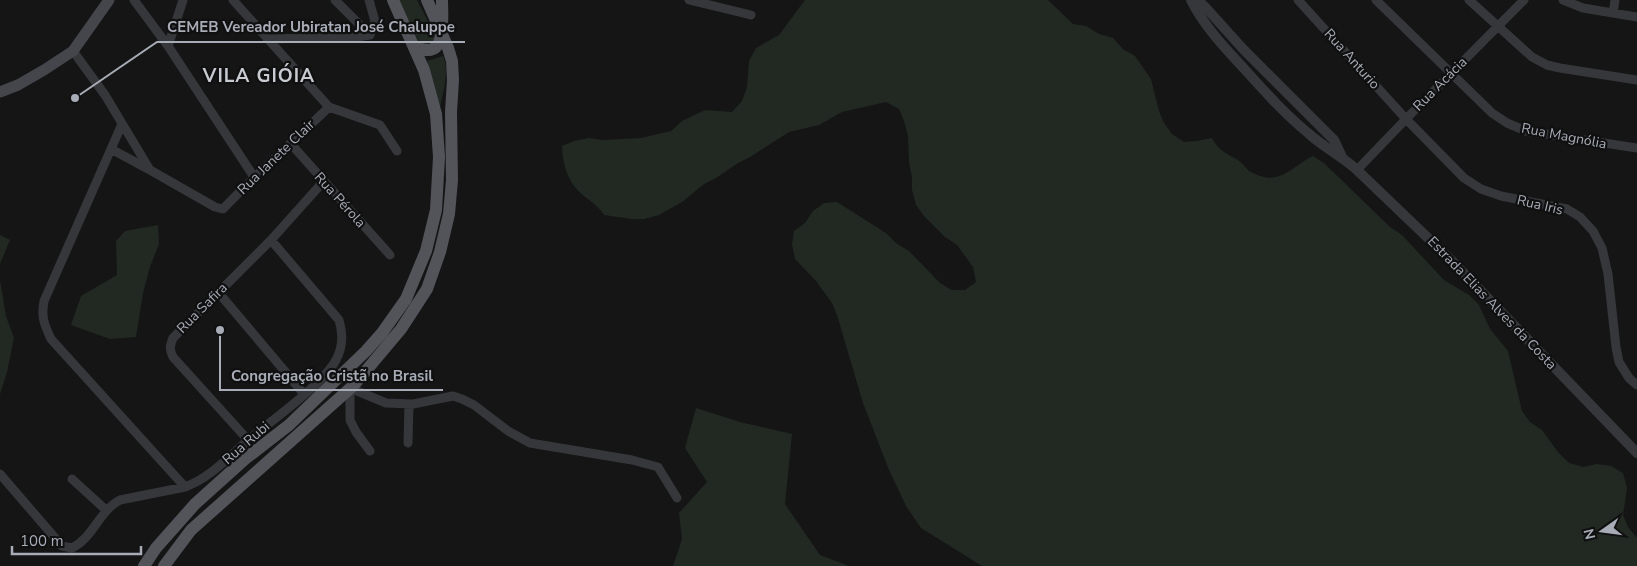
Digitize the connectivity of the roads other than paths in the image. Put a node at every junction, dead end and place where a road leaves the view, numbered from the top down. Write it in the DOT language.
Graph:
graph roads {
  1 [pos="109,0"];
  2 [pos="134,0"];
  3 [pos="183,0"];
  4 [pos="233,0"];
  5 [pos="335,0"];
  6 [pos="369,0"];
  7 [pos="392,0"];
  8 [pos="427,0"];
  9 [pos="442,0"];
  10 [pos="689,0"];
  11 [pos="1191,0"];
  12 [pos="1298,0"];
  13 [pos="1376,0"];
  14 [pos="1469,0"];
  15 [pos="1524,0"];
  16 [pos="1563,0"];
  17 [pos="1615,0"];
  18 [pos="1613,13"];
  19 [pos="751,16"];
  20 [pos="1637,17"];
  21 [pos="1497,26"];
  22 [pos="370,35"];
  23 [pos="442,35"];
  24 [pos="267,39"];
  25 [pos="413,45"];
  26 [pos="168,46"];
  27 [pos="73,51"];
  28 [pos="1451,73"];
  29 [pos="1637,80"];
  30 [pos="0,92"];
  31 [pos="329,107"];
  32 [pos="1406,118"];
  33 [pos="122,124"];
  34 [pos="291,144"];
  35 [pos="1637,148"];
  36 [pos="111,149"];
  37 [pos="397,152"];
  38 [pos="150,170"];
  39 [pos="1357,170"];
  40 [pos="254,177"];
  41 [pos="323,182"];
  42 [pos="270,240"];
  43 [pos="390,256"];
  44 [pos="218,292"];
  45 [pos="333,374"];
  46 [pos="1637,385"];
  47 [pos="350,388"];
  48 [pos="304,394"];
  49 [pos="409,404"];
  50 [pos="248,440"];
  51 [pos="408,443"];
  52 [pos="370,451"];
  53 [pos="1637,453"];
  54 [pos="0,474"];
  55 [pos="72,479"];
  56 [pos="185,487"];
  57 [pos="677,498"];
  58 [pos="106,510"];
  59 [pos="144,566"];
  60 [pos="164,566"];
  1 -- 27 [label="main road"];
  2 -- 26 [label="street"];
  3 -- 26 [label="street"];
  4 -- 24 [label="street"];
  5 -- 22 [label="street"];
  6 -- 22 [label="street"];
  7 -- 25 [label="main road"];
  8 -- 23 [label="main road"];
  9 -- 23 [label="main road"];
  10 -- 19 [label="street"];
  11 -- 39 [label="street, Estrada Elias Alves da Costa"];
  12 -- 32 [label="street, Rua Anturio"];
  13 -- 28 [label="street, Rua Magnólia"];
  14 -- 21 [label="street"];
  15 -- 21 [label="street, Rua Acácia"];
  16 -- 18 [label="street"];
  17 -- 18 [label="street"];
  18 -- 20 [label="street"];
  21 -- 28 [label="street, Rua Acácia"];
  21 -- 29 [label="street"];
  22 -- 24 [label="street"];
  23 -- 25 [label="main road"];
  23 -- 47 [label="main road"];
  24 -- 31 [label="street"];
  25 -- 45 [label="main road"];
  26 -- 40 [label="street"];
  27 -- 30 [label="main road"];
  27 -- 33 [label="street"];
  28 -- 32 [label="street, Rua Acácia"];
  28 -- 35 [label="street, Rua Magnólia"];
  31 -- 34 [label="street, Rua Janete Clair"];
  31 -- 37 [label="street"];
  32 -- 39 [label="street, Rua Acácia"];
  32 -- 46 [label="street, Rua Iris"];
  33 -- 36 [label="street"];
  33 -- 38 [label="street"];
  34 -- 40 [label="street, Rua Janete Clair"];
  34 -- 41 [label="street, Rua Pérola"];
  36 -- 38 [label="street"];
  36 -- 56 [label="street"];
  38 -- 40 [label="street, Rua Janete Clair"];
  39 -- 53 [label="street, Estrada Elias Alves da Costa"];
  41 -- 42 [label="street, Rua Safira"];
  41 -- 43 [label="street, Rua Pérola"];
  42 -- 44 [label="street, Rua Safira"];
  42 -- 45 [label="street, Rua Rubi"];
  44 -- 48 [label="street"];
  44 -- 50 [label="street, Rua Safira"];
  45 -- 48 [label="street, Rua Rubi"];
  45 -- 59 [label="main road"];
  47 -- 49 [label="street"];
  47 -- 52 [label="street"];
  47 -- 60 [label="main road"];
  48 -- 50 [label="street, Rua Rubi"];
  49 -- 51 [label="street"];
  49 -- 57 [label="street"];
  50 -- 56 [label="street, Rua Rubi"];
  54 -- 58 [label="street"];
  55 -- 58 [label="street"];
  56 -- 58 [label="street, Rua Rubi"];
}
